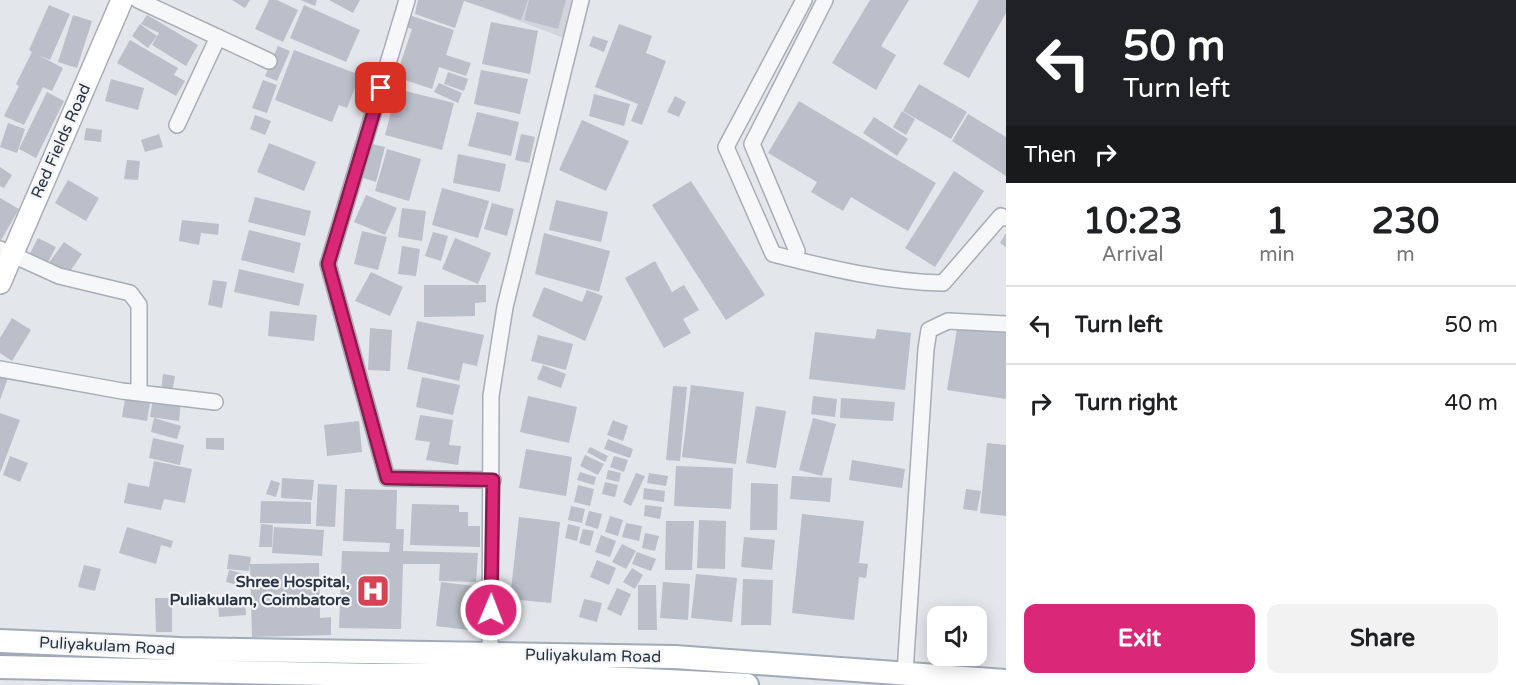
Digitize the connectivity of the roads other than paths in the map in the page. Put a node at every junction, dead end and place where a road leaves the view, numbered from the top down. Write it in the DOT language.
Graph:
graph roads {
  1 [pos="123,0"];
  2 [pos="138,0"];
  3 [pos="407,0"];
  4 [pos="581,0"];
  5 [pos="804,0"];
  6 [pos="825,0"];
  7 [pos="218,37"];
  8 [pos="269,61"];
  9 [pos="177,125"];
  10 [pos="1006,218"];
  11 [pos="6,251"];
  12 [pos="797,251"];
  13 [pos="0,283"];
  14 [pos="1006,324"];
  15 [pos="0,369"];
  16 [pos="139,393"];
  17 [pos="215,402"];
  18 [pos="493,480"];
  19 [pos="0,641"];
  20 [pos="375,652"];
  21 [pos="675,657"];
  22 [pos="490,665"];
  23 [pos="0,667"];
  24 [pos="180,668"];
  25 [pos="905,673"];
  26 [pos="374,680"];
  27 [pos="519,680"];
  28 [pos="1006,681"];
  29 [pos="675,682"];
  30 [pos="747,685"];
  1 -- 11 [label="street, Red Fields Road"];
  2 -- 7 [label="street"];
  3 -- 18 [label="street"];
  4 -- 18 [label="street"];
  5 -- 10 [label="street"];
  6 -- 12 [label="street"];
  7 -- 8 [label="street"];
  7 -- 9 [label="street"];
  11 -- 13 [label="street, Red Fields Road"];
  11 -- 16 [label="street"];
  14 -- 25 [label="street"];
  15 -- 16 [label="street"];
  16 -- 17 [label="street"];
  18 -- 22 [label="street"];
  19 -- 24 [label="main road, Puliyakulam Road"];
  20 -- 22 [label="main road, Puliyakulam Road"];
  20 -- 24 [label="main road, Puliyakulam Road"];
  20 -- 26 [label="street"];
  21 -- 22 [label="main road, Puliyakulam Road"];
  21 -- 25 [label="main road, Puliyakulam Road"];
  21 -- 29 [label="street"];
  22 -- 26 [label="main road, Puliyakulam Road"];
  22 -- 27 [label="main road, Puliyakulam Road"];
  23 -- 24 [label="main road, Puliyakulam Road"];
  24 -- 26 [label="main road, Puliyakulam Road"];
  25 -- 28 [label="main road, Puliyakulam Road"];
  27 -- 29 [label="main road, Puliyakulam Road"];
  29 -- 30 [label="main road, Puliyakulam Road"];
}
